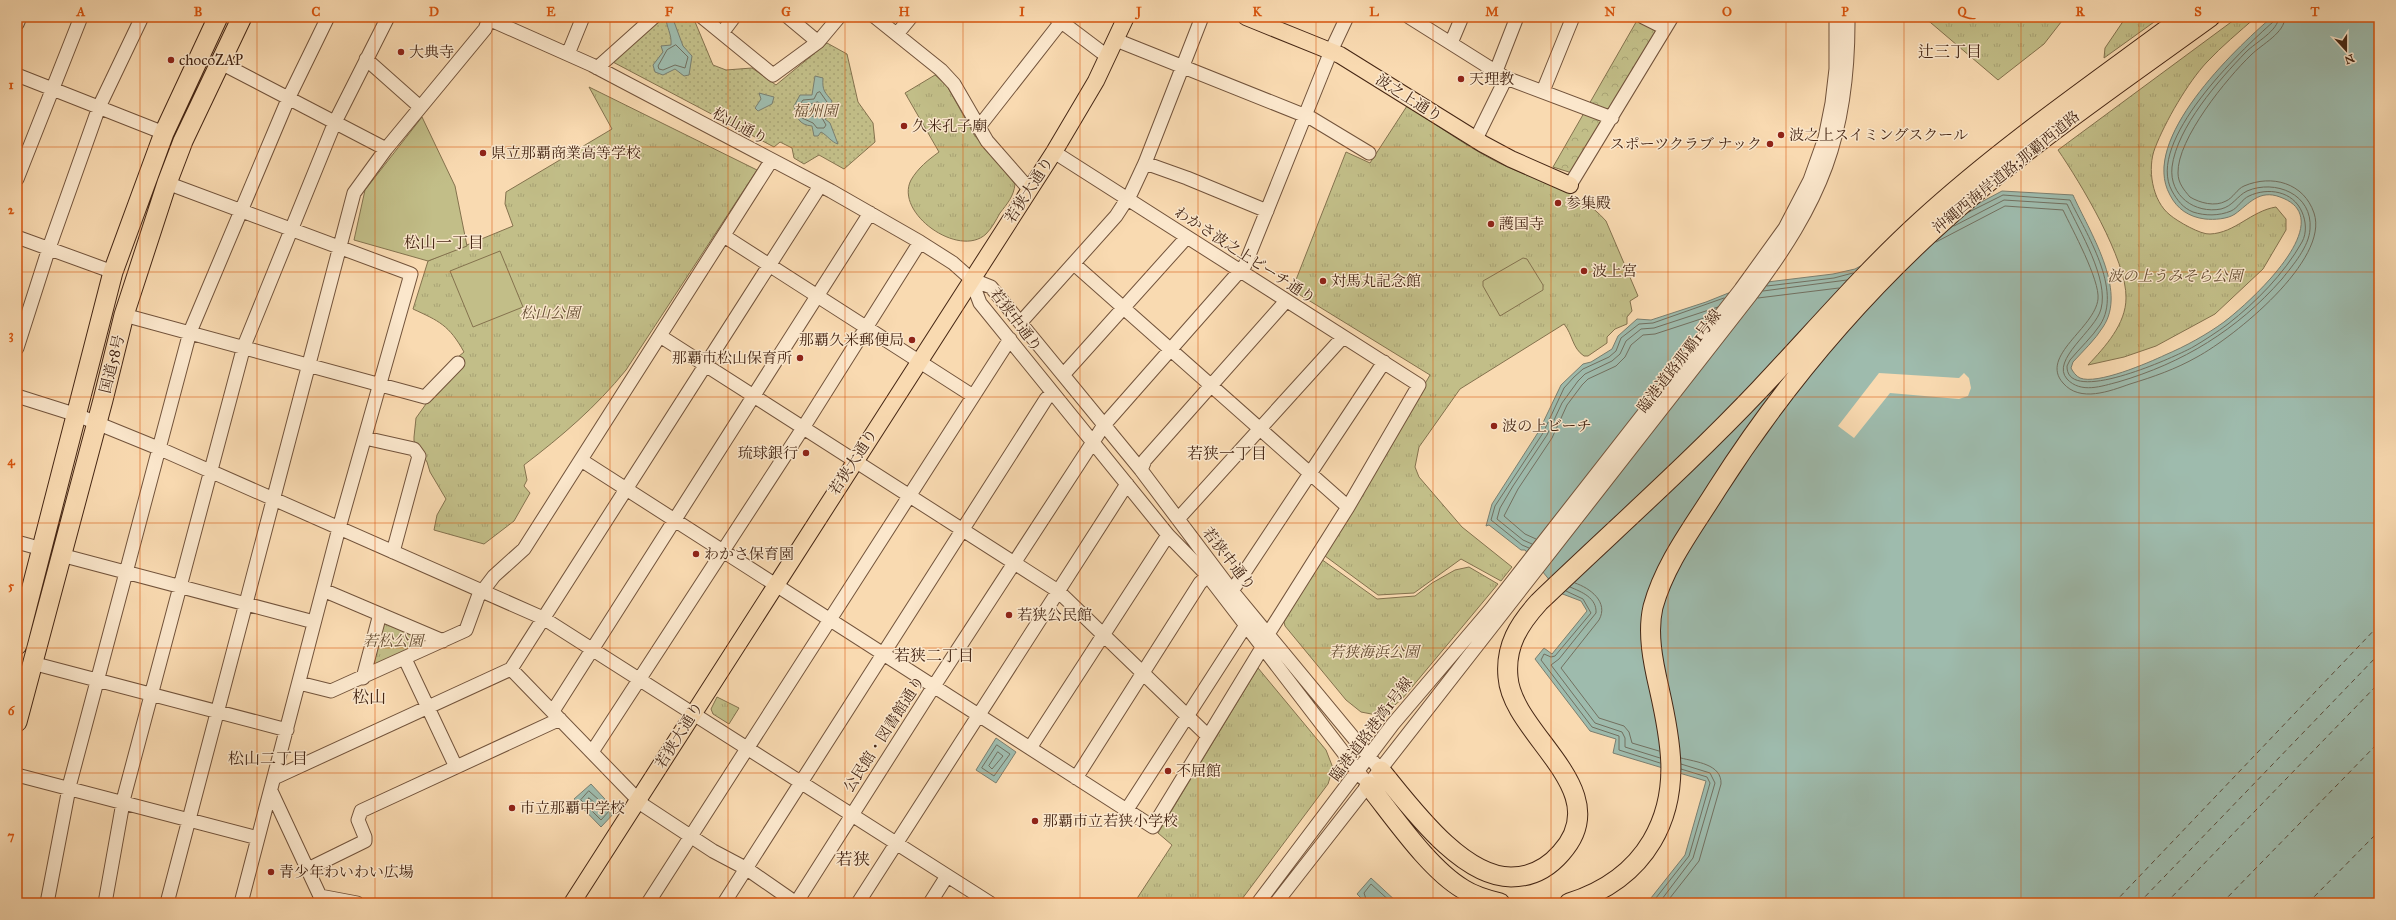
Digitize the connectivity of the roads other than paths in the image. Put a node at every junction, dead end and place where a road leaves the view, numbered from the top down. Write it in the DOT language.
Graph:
graph roads {
  1 [pos="20,17"];
  2 [pos="81,17"];
  3 [pos="142,17"];
  4 [pos="218,17"];
  5 [pos="242,17"];
  6 [pos="328,17"];
  7 [pos="388,17"];
  8 [pos="583,17"];
  9 [pos="654,17"];
  10 [pos="702,17"];
  11 [pos="734,17"];
  12 [pos="788,17"];
  13 [pos="839,17"];
  14 [pos="875,17"];
  15 [pos="911,17"];
  16 [pos="1126,17"];
  17 [pos="1202,17"];
  18 [pos="1246,17"];
  19 [pos="1347,17"];
  20 [pos="1409,17"];
  21 [pos="1462,17"];
  22 [pos="1517,17"];
  23 [pos="1573,17"];
  24 [pos="1642,17"];
  25 [pos="1836,17"];
  26 [pos="1848,17"];
  27 [pos="2184,17"];
  28 [pos="2210,17"];
  29 [pos="487,18"];
  30 [pos="1058,20"];
  31 [pos="1668,22"];
  32 [pos="17,24"];
  33 [pos="722,33"];
  34 [pos="897,34"];
  35 [pos="1116,40"];
  36 [pos="818,42"];
  37 [pos="1451,44"];
  38 [pos="1331,51"];
  39 [pos="568,54"];
  40 [pos="1108,57"];
  41 [pos="366,59"];
  42 [pos="219,62"];
  43 [pos="1182,66"];
  44 [pos="597,68"];
  45 [pos="1501,74"];
  46 [pos="17,75"];
  47 [pos="51,88"];
  48 [pos="1543,91"];
  49 [pos="289,97"];
  50 [pos="420,107"];
  51 [pos="99,108"];
  52 [pos="1306,116"];
  53 [pos="1612,118"];
  54 [pos="335,122"];
  55 [pos="978,128"];
  56 [pos="164,133"];
  57 [pos="1476,139"];
  58 [pos="1830,139"];
  59 [pos="386,149"];
  60 [pos="1054,152"];
  61 [pos="1369,153"];
  62 [pos="771,161"];
  63 [pos="1145,162"];
  64 [pos="17,178"];
  65 [pos="167,183"];
  66 [pos="1570,185"];
  67 [pos="820,186"];
  68 [pos="1029,189"];
  69 [pos="1127,199"];
  70 [pos="241,209"];
  71 [pos="1267,211"];
  72 [pos="870,213"];
  73 [pos="292,229"];
  74 [pos="724,236"];
  75 [pos="17,237"];
  76 [pos="1187,237"];
  77 [pos="920,242"];
  78 [pos="49,248"];
  79 [pos="341,248"];
  80 [pos="1074,264"];
  81 [pos="770,266"];
  82 [pos="1240,271"];
  83 [pos="113,272"];
  84 [pos="971,279"];
  85 [pos="818,297"];
  86 [pos="1286,301"];
  87 [pos="1126,308"];
  88 [pos="124,315"];
  89 [pos="1021,322"];
  90 [pos="867,329"];
  91 [pos="190,332"];
  92 [pos="660,336"];
  93 [pos="1343,337"];
  94 [pos="1010,339"];
  95 [pos="244,346"];
  96 [pos="17,348"];
  97 [pos="1171,349"];
  98 [pos="919,361"];
  99 [pos="458,362"];
  100 [pos="1384,362"];
  101 [pos="310,365"];
  102 [pos="706,365"];
  103 [pos="1063,375"];
  104 [pos="381,384"];
  105 [pos="1211,385"];
  106 [pos="1052,393"];
  107 [pos="17,396"];
  108 [pos="754,396"];
  109 [pos="973,396"];
  110 [pos="77,415"];
  111 [pos="96,423"];
  112 [pos="1104,425"];
  113 [pos="803,428"];
  114 [pos="1261,429"];
  115 [pos="365,438"];
  116 [pos="1092,442"];
  117 [pos="158,448"];
  118 [pos="580,460"];
  119 [pos="854,461"];
  120 [pos="1140,470"];
  121 [pos="211,472"];
  122 [pos="1311,474"];
  123 [pos="1127,484"];
  124 [pos="626,489"];
  125 [pos="909,496"];
  126 [pos="274,500"];
  127 [pos="1348,507"];
  128 [pos="1178,519"];
  129 [pos="674,520"];
  130 [pos="339,528"];
  131 [pos="962,530"];
  132 [pos="1168,535"];
  133 [pos="17,542"];
  134 [pos="42,549"];
  135 [pos="723,551"];
  136 [pos="393,552"];
  137 [pos="61,555"];
  138 [pos="1014,563"];
  139 [pos="126,572"];
  140 [pos="1212,573"];
  141 [pos="1519,583"];
  142 [pos="776,584"];
  143 [pos="180,586"];
  144 [pos="323,590"];
  145 [pos="483,590"];
  146 [pos="1058,591"];
  147 [pos="1232,591"];
  148 [pos="247,604"];
  149 [pos="380,614"];
  150 [pos="543,618"];
  151 [pos="831,620"];
  152 [pos="314,622"];
  153 [pos="1246,625"];
  154 [pos="1268,634"];
  155 [pos="1103,635"];
  156 [pos="443,642"];
  157 [pos="17,644"];
  158 [pos="1262,648"];
  159 [pos="593,649"];
  160 [pos="884,654"];
  161 [pos="405,659"];
  162 [pos="32,663"];
  163 [pos="512,669"];
  164 [pos="1143,673"];
  165 [pos="363,678"];
  166 [pos="641,679"];
  167 [pos="98,680"];
  168 [pos="299,683"];
  169 [pos="934,686"];
  170 [pos="152,695"];
  171 [pos="429,708"];
  172 [pos="218,712"];
  173 [pos="693,713"];
  174 [pos="557,715"];
  175 [pos="978,715"];
  176 [pos="1186,715"];
  177 [pos="17,722"];
  178 [pos="287,730"];
  179 [pos="1208,736"];
  180 [pos="748,747"];
  181 [pos="1030,748"];
  182 [pos="592,752"];
  183 [pos="1374,763"];
  184 [pos="456,767"];
  185 [pos="17,775"];
  186 [pos="274,778"];
  187 [pos="1076,778"];
  188 [pos="1363,778"];
  189 [pos="802,783"];
  190 [pos="69,788"];
  191 [pos="270,791"];
  192 [pos="638,799"];
  193 [pos="123,803"];
  194 [pos="1126,811"];
  195 [pos="852,814"];
  196 [pos="189,820"];
  197 [pos="691,836"];
  198 [pos="258,838"];
  199 [pos="896,843"];
  200 [pos="747,869"];
  201 [pos="308,870"];
  202 [pos="947,876"];
  203 [pos="1292,884"];
  204 [pos="320,900"];
  205 [pos="47,903"];
  206 [pos="105,903"];
  207 [pos="167,903"];
  208 [pos="241,903"];
  209 [pos="357,903"];
  210 [pos="572,903"];
  211 [pos="648,903"];
  212 [pos="724,903"];
  213 [pos="796,903"];
  214 [pos="858,903"];
  215 [pos="930,903"];
  216 [pos="990,903"];
  217 [pos="1258,903"];
  218 [pos="1276,903"];
  219 [pos="1284,903"];
  220 [pos="1500,903"];
  221 [pos="1569,903"];
  1 -- 32 [label="street"];
  2 -- 47 [label="street"];
  3 -- 51 [label="street"];
  4 -- 56 [label="highway, 国道58号"];
  5 -- 42 [label="highway, 国道58号"];
  6 -- 49 [label="street"];
  7 -- 41 [label="street"];
  8 -- 39 [label="street"];
  9 -- 44 [label="street"];
  10 -- 33 [label="street"];
  11 -- 33 [label="street"];
  12 -- 36 [label="street"];
  13 -- 36 [label="street"];
  14 -- 34 [label="street"];
  15 -- 34 [label="street"];
  16 -- 35 [label="main road, 若狭大通り"];
  17 -- 43 [label="street"];
  18 -- 38 [label="main road, 波之上通り"];
  19 -- 38 [label="street, 公民館・図書館通り"];
  20 -- 37 [label="street"];
  21 -- 37 [label="street"];
  22 -- 45 [label="street"];
  23 -- 48 [label="street"];
  24 -- 31 [label="street"];
  25 -- 58 [label="street"];
  26 -- 58 [label="street"];
  27 -- 183 [label="highway, 沖縄西海岸道路;那覇西道路"];
  28 -- 221 [label="highway, 沖縄西海岸道路;那覇西道路"];
  29 -- 39 [label="street, 松山通り"];
  29 -- 50 [label="street"];
  30 -- 40 [label="street"];
  30 -- 55 [label="street"];
  31 -- 53 [label="street"];
  33 -- 36 [label="street"];
  34 -- 55 [label="street"];
  35 -- 40 [label="main road, 若狭大通り"];
  35 -- 43 [label="street"];
  37 -- 45 [label="street"];
  38 -- 52 [label="street, 公民館・図書館通り"];
  38 -- 57 [label="main road, 波之上通り"];
  39 -- 44 [label="street, 松山通り"];
  40 -- 60 [label="main road, 若狭大通り"];
  41 -- 50 [label="street"];
  41 -- 54 [label="street"];
  42 -- 49 [label="street"];
  42 -- 65 [label="highway, 国道58号"];
  43 -- 52 [label="street"];
  43 -- 63 [label="street"];
  44 -- 62 [label="street, 松山通り"];
  45 -- 48 [label="street"];
  45 -- 57 [label="street"];
  46 -- 47 [label="street"];
  47 -- 51 [label="street"];
  47 -- 64 [label="street"];
  48 -- 53 [label="street"];
  49 -- 54 [label="street"];
  49 -- 70 [label="street"];
  50 -- 59 [label="street"];
  51 -- 56 [label="street"];
  51 -- 78 [label="street"];
  52 -- 61 [label="street"];
  52 -- 71 [label="street, 公民館・図書館通り"];
  53 -- 66 [label="street"];
  54 -- 59 [label="street"];
  54 -- 73 [label="street"];
  55 -- 68 [label="street"];
  56 -- 83 [label="highway, 国道58号"];
  57 -- 66 [label="main road, 波之上通り"];
  58 -- 141 [label="street, 臨港道路那覇1号線"];
  59 -- 79 [label="street"];
  60 -- 68 [label="main road, 若狭大通り"];
  60 -- 69 [label="street, わかさ波之上ビーチ通り"];
  62 -- 67 [label="street, 松山通り"];
  62 -- 74 [label="street"];
  63 -- 69 [label="street"];
  63 -- 71 [label="street"];
  65 -- 70 [label="street"];
  65 -- 88 [label="highway, 国道58号"];
  67 -- 72 [label="street, 松山通り"];
  67 -- 81 [label="street"];
  68 -- 84 [label="main road, 若狭大通り"];
  69 -- 76 [label="street, わかさ波之上ビーチ通り"];
  69 -- 80 [label="street"];
  70 -- 73 [label="street"];
  70 -- 91 [label="street"];
  71 -- 82 [label="street, 公民館・図書館通り"];
  72 -- 77 [label="street, 松山通り"];
  72 -- 85 [label="street"];
  73 -- 79 [label="street"];
  73 -- 95 [label="street"];
  74 -- 81 [label="street"];
  74 -- 92 [label="street"];
  75 -- 78 [label="street"];
  76 -- 82 [label="street, わかさ波之上ビーチ通り"];
  76 -- 87 [label="street"];
  77 -- 84 [label="street, 松山通り"];
  77 -- 90 [label="street"];
  78 -- 83 [label="street"];
  78 -- 96 [label="street"];
  79 -- 101 [label="street"];
  79 -- 104 [label="street"];
  80 -- 87 [label="street"];
  80 -- 89 [label="street"];
  81 -- 85 [label="street"];
  81 -- 102 [label="street"];
  82 -- 86 [label="street, わかさ波之上ビーチ通り"];
  82 -- 97 [label="street, 公民館・図書館通り"];
  83 -- 110 [label="highway, 国道58号"];
  84 -- 89 [label="street, 若狭中通り"];
  84 -- 94 [label="street, 若狭中通り"];
  84 -- 98 [label="main road, 若狭大通り"];
  85 -- 90 [label="street"];
  85 -- 108 [label="street"];
  86 -- 93 [label="street, わかさ波之上ビーチ通り"];
  86 -- 105 [label="street"];
  87 -- 97 [label="street"];
  87 -- 103 [label="street"];
  88 -- 91 [label="street"];
  88 -- 111 [label="highway, 国道58号"];
  89 -- 103 [label="street, 若狭中通り"];
  90 -- 98 [label="street"];
  90 -- 113 [label="street"];
  91 -- 95 [label="street"];
  91 -- 117 [label="street"];
  92 -- 102 [label="street"];
  92 -- 118 [label="street"];
  93 -- 100 [label="street, わかさ波之上ビーチ通り"];
  93 -- 114 [label="street"];
  94 -- 106 [label="street, 若狭中通り"];
  94 -- 109 [label="street"];
  95 -- 101 [label="street"];
  95 -- 121 [label="street"];
  97 -- 105 [label="street"];
  97 -- 112 [label="street, 公民館・図書館通り"];
  98 -- 109 [label="street"];
  98 -- 119 [label="main road, 若狭大通り"];
  99 -- 104 [label="street"];
  100 -- 122 [label="street"];
  100 -- 127 [label="street, わかさ波之上ビーチ通り"];
  101 -- 104 [label="street"];
  101 -- 126 [label="street"];
  102 -- 108 [label="street"];
  102 -- 124 [label="street"];
  103 -- 112 [label="street, 若狭中通り"];
  104 -- 115 [label="street"];
  105 -- 114 [label="street"];
  105 -- 120 [label="street"];
  106 -- 116 [label="street, 若狭中通り"];
  106 -- 131 [label="street"];
  107 -- 110 [label="street"];
  108 -- 113 [label="street"];
  108 -- 129 [label="street"];
  109 -- 125 [label="street"];
  110 -- 111 [label="street"];
  110 -- 134 [label="highway, 国道58号"];
  111 -- 117 [label="street"];
  111 -- 137 [label="highway, 国道58号"];
  112 -- 116 [label="street, 公民館・図書館通り"];
  112 -- 120 [label="street, 若狭中通り"];
  113 -- 119 [label="street"];
  113 -- 135 [label="street"];
  114 -- 122 [label="street"];
  114 -- 128 [label="street"];
  115 -- 130 [label="street"];
  115 -- 136 [label="street"];
  116 -- 123 [label="street, 若狭中通り"];
  116 -- 138 [label="street, 公民館・図書館通り"];
  117 -- 121 [label="street"];
  117 -- 139 [label="street"];
  118 -- 124 [label="street"];
  118 -- 145 [label="street"];
  119 -- 125 [label="street"];
  119 -- 142 [label="main road, 若狭大通り"];
  120 -- 128 [label="street, 若狭中通り"];
  121 -- 126 [label="street"];
  121 -- 143 [label="street"];
  122 -- 127 [label="street"];
  122 -- 147 [label="street"];
  123 -- 132 [label="street, 若狭中通り"];
  123 -- 146 [label="street"];
  124 -- 129 [label="street"];
  124 -- 150 [label="street"];
  125 -- 131 [label="street"];
  125 -- 151 [label="street"];
  126 -- 130 [label="street"];
  126 -- 148 [label="street"];
  127 -- 154 [label="street"];
  128 -- 140 [label="street, 若狭中通り"];
  129 -- 135 [label="street"];
  129 -- 159 [label="street"];
  130 -- 136 [label="street"];
  130 -- 144 [label="street"];
  131 -- 138 [label="street"];
  131 -- 160 [label="street"];
  132 -- 140 [label="street, 若狭中通り"];
  132 -- 155 [label="street"];
  133 -- 134 [label="street"];
  134 -- 157 [label="highway, 国道58号"];
  135 -- 142 [label="street"];
  135 -- 166 [label="street"];
  136 -- 145 [label="street"];
  137 -- 139 [label="street"];
  137 -- 162 [label="highway, 国道58号"];
  138 -- 146 [label="street"];
  138 -- 169 [label="street, 公民館・図書館通り"];
  139 -- 143 [label="street"];
  139 -- 167 [label="street"];
  140 -- 147 [label="street, 若狭中通り"];
  140 -- 153 [label="street, 若狭中通り"];
  140 -- 164 [label="street"];
  141 -- 183 [label="street, 臨港道路港湾1号線"];
  141 -- 183 [label="street, 臨港道路港湾1号線"];
  142 -- 151 [label="street"];
  142 -- 173 [label="main road, 若狭大通り"];
  143 -- 148 [label="street"];
  143 -- 170 [label="street"];
  144 -- 149 [label="street"];
  144 -- 152 [label="street"];
  145 -- 150 [label="street"];
  145 -- 156 [label="street"];
  146 -- 155 [label="street"];
  146 -- 175 [label="street"];
  147 -- 154 [label="street, 若狭中通り"];
  148 -- 152 [label="street"];
  148 -- 172 [label="street"];
  149 -- 156 [label="street"];
  149 -- 165 [label="street"];
  150 -- 159 [label="street"];
  150 -- 163 [label="street"];
  151 -- 160 [label="street"];
  151 -- 180 [label="street"];
  152 -- 168 [label="street"];
  153 -- 158 [label="street, 若狭中通り"];
  153 -- 176 [label="street"];
  154 -- 183 [label="street, 若狭中通り"];
  155 -- 164 [label="street"];
  155 -- 181 [label="street"];
  156 -- 161 [label="street"];
  158 -- 179 [label="street"];
  158 -- 188 [label="street, 若狭中通り"];
  159 -- 166 [label="street"];
  159 -- 174 [label="street"];
  160 -- 169 [label="street"];
  160 -- 189 [label="street"];
  161 -- 165 [label="street"];
  161 -- 171 [label="street"];
  162 -- 167 [label="street"];
  162 -- 177 [label="highway, 国道58号"];
  163 -- 171 [label="street"];
  163 -- 174 [label="street"];
  164 -- 176 [label="street"];
  164 -- 187 [label="street"];
  165 -- 168 [label="street"];
  166 -- 173 [label="street"];
  166 -- 182 [label="street"];
  167 -- 170 [label="street"];
  167 -- 190 [label="street"];
  168 -- 178 [label="street"];
  169 -- 175 [label="street"];
  169 -- 195 [label="street, 公民館・図書館通り"];
  170 -- 172 [label="street"];
  170 -- 193 [label="street"];
  171 -- 184 [label="street"];
  171 -- 186 [label="street"];
  172 -- 178 [label="street"];
  172 -- 196 [label="street"];
  173 -- 180 [label="street"];
  173 -- 192 [label="main road, 若狭大通り"];
  174 -- 182 [label="street"];
  174 -- 184 [label="street"];
  175 -- 181 [label="street"];
  175 -- 199 [label="street"];
  176 -- 179 [label="street"];
  176 -- 194 [label="street"];
  178 -- 186 [label="street"];
  179 -- 194 [label="street"];
  180 -- 189 [label="street"];
  180 -- 197 [label="street"];
  181 -- 187 [label="street"];
  182 -- 192 [label="street"];
  183 -- 188 [label="street, 臨港道路港湾1号線"];
  183 -- 188 [label="street"];
  184 -- 201 [label="street"];
  185 -- 190 [label="street"];
  186 -- 191 [label="street"];
  187 -- 194 [label="street"];
  188 -- 203 [label="street, 臨港道路港湾1号線"];
  188 -- 217 [label="street, 臨港道路港湾1号線"];
  188 -- 220 [label="highway"];
  189 -- 195 [label="street"];
  189 -- 200 [label="street"];
  190 -- 193 [label="street"];
  190 -- 205 [label="street"];
  191 -- 198 [label="street"];
  191 -- 201 [label="street"];
  192 -- 197 [label="street"];
  192 -- 210 [label="main road, 若狭大通り"];
  193 -- 196 [label="street"];
  193 -- 206 [label="street"];
  195 -- 199 [label="street"];
  195 -- 213 [label="street, 公民館・図書館通り"];
  196 -- 198 [label="street"];
  196 -- 207 [label="street"];
  197 -- 200 [label="street"];
  197 -- 211 [label="street"];
  198 -- 208 [label="street"];
  199 -- 202 [label="street"];
  199 -- 214 [label="street"];
  200 -- 212 [label="street"];
  200 -- 213 [label="street"];
  201 -- 204 [label="street"];
  202 -- 215 [label="street"];
  202 -- 216 [label="street"];
  203 -- 218 [label="street, 臨港道路港湾1号線"];
  203 -- 219 [label="street"];
  204 -- 209 [label="street"];
}
